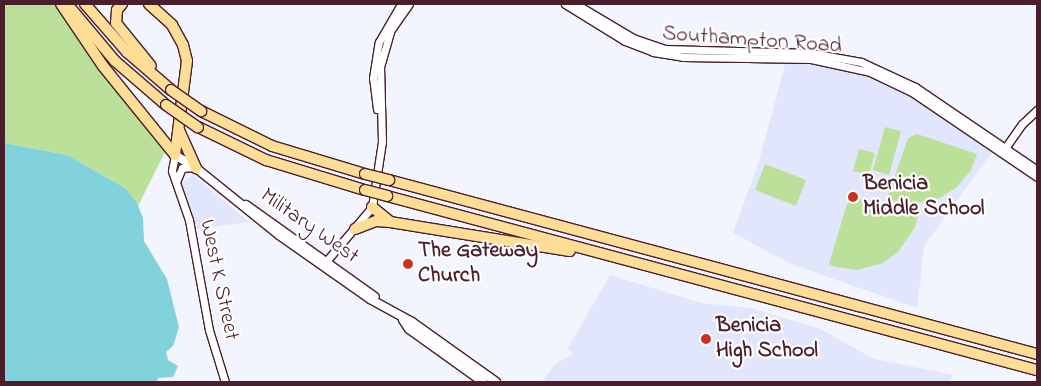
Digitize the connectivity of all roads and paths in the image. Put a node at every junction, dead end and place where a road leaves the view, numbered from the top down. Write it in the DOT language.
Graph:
graph roads {
  1 [pos="61,4"];
  2 [pos="67,4"];
  3 [pos="85,4"];
  4 [pos="122,4"];
  5 [pos="149,4"];
  6 [pos="401,4"];
  7 [pos="409,4"];
  8 [pos="565,4"];
  9 [pos="576,4"];
  10 [pos="171,90"];
  11 [pos="1037,110"];
  12 [pos="179,130"];
  13 [pos="382,142"];
  14 [pos="1003,151"];
  15 [pos="175,155"];
  16 [pos="196,168"];
  17 [pos="1037,170"];
  18 [pos="1037,177"];
  19 [pos="176,185"];
  20 [pos="372,207"];
  21 [pos="390,222"];
  22 [pos="355,230"];
  23 [pos="325,263"];
  24 [pos="657,268"];
  25 [pos="403,320"];
  26 [pos="1037,354"];
  27 [pos="992,358"];
  28 [pos="1037,370"];
  29 [pos="1037,375"];
  30 [pos="225,382"];
  31 [pos="483,382"];
  32 [pos="496,382"];
  1 -- 15 [label="highway"];
  2 -- 24 [label="highway, bridge"];
  3 -- 10 [label="highway"];
  4 -- 10 [label="highway"];
  5 -- 12 [label="highway"];
  6 -- 13 [label="street"];
  7 -- 13 [label="street"];
  8 -- 14 [label="street, Southampton Road"];
  9 -- 14 [label="street, Southampton Road"];
  10 -- 26 [label="highway, bridge"];
  11 -- 14 [label="street"];
  12 -- 15 [label="highway"];
  12 -- 16 [label="highway"];
  13 -- 20 [label="street"];
  14 -- 17 [label="street, Southampton Road"];
  14 -- 18 [label="street, Southampton Road"];
  15 -- 16 [label="main road, Military West"];
  15 -- 19 [label="street, West K Street"];
  16 -- 19 [label="street"];
  16 -- 23 [label="main road, Military West"];
  19 -- 30 [label="street, West K Street"];
  20 -- 21 [label="highway"];
  20 -- 22 [label="street"];
  21 -- 22 [label="highway"];
  21 -- 24 [label="highway"];
  22 -- 23 [label="street"];
  23 -- 25 [label="main road, Military West"];
  24 -- 27 [label="highway"];
  25 -- 31 [label="main road, Military West"];
  25 -- 32 [label="main road, Military West"];
  27 -- 28 [label="highway"];
  27 -- 29 [label="highway"];
}
